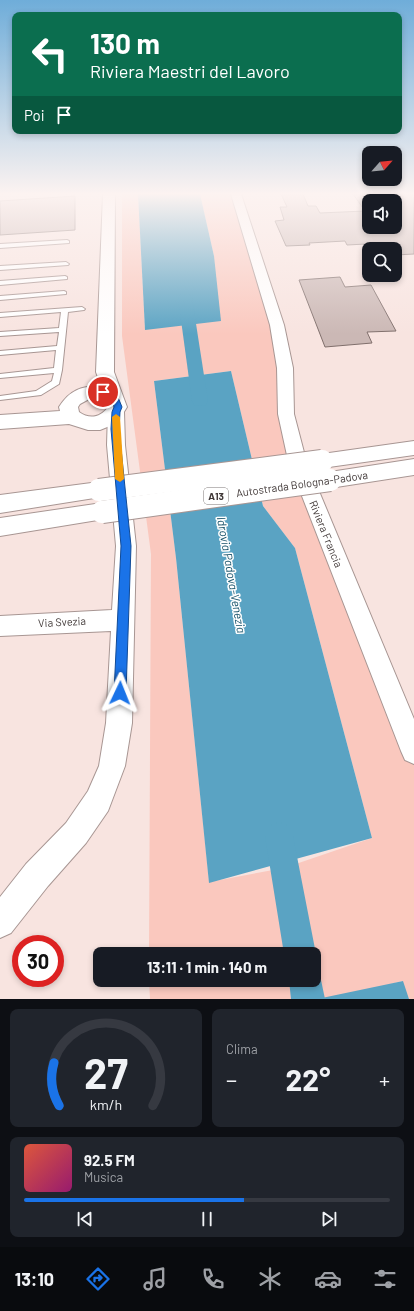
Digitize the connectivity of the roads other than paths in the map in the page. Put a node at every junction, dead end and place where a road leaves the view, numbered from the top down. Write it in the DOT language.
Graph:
graph roads {
  1 [pos="108,241"];
  2 [pos="251,241"];
  3 [pos="67,242"];
  4 [pos="0,246"];
  5 [pos="66,264"];
  6 [pos="0,268"];
  7 [pos="65,278"];
  8 [pos="0,283"];
  9 [pos="64,293"];
  10 [pos="0,298"];
  11 [pos="82,309"];
  12 [pos="65,310"];
  13 [pos="0,315"];
  14 [pos="62,330"];
  15 [pos="0,334"];
  16 [pos="60,348"];
  17 [pos="0,353"];
  18 [pos="58,370"];
  19 [pos="105,372"];
  20 [pos="0,376"];
  21 [pos="88,392"];
  22 [pos="0,398"];
  23 [pos="115,405"];
  24 [pos="71,410"];
  25 [pos="0,422"];
  26 [pos="94,424"];
  27 [pos="116,445"];
  28 [pos="414,448"];
  29 [pos="414,467"];
  30 [pos="326,470"];
  31 [pos="0,504"];
  32 [pos="0,526"];
  33 [pos="123,620"];
  34 [pos="0,626"];
  35 [pos="414,751"];
  36 [pos="0,922"];
  1 -- 19 [label="main road"];
  2 -- 35 [label="street, Riviera Francia"];
  3 -- 4 [label="lane"];
  5 -- 6 [label="lane"];
  7 -- 8 [label="lane"];
  9 -- 10 [label="lane"];
  11 -- 12 [label="lane"];
  12 -- 13 [label="lane"];
  12 -- 14 [label="lane"];
  14 -- 15 [label="lane"];
  14 -- 16 [label="lane"];
  16 -- 17 [label="lane"];
  16 -- 18 [label="lane"];
  18 -- 20 [label="lane"];
  18 -- 22 [label="lane"];
  19 -- 21 [label="main road"];
  19 -- 23 [label="main road"];
  21 -- 23 [label="main road"];
  21 -- 24 [label="main road"];
  23 -- 26 [label="main road"];
  23 -- 27 [label="street"];
  24 -- 25 [label="main road"];
  24 -- 26 [label="main road"];
  26 -- 27 [label="street"];
  27 -- 33 [label="street"];
  28 -- 30 [label="main road, Autostrada Bologna-Padova / A13"];
  29 -- 30 [label="main road, Autostrada Bologna-Padova / A13"];
  30 -- 31 [label="main road, Autostrada Bologna-Padova / A13, bridge"];
  30 -- 32 [label="main road, Autostrada Bologna-Padova / A13, bridge"];
  33 -- 34 [label="street, Via Svezia"];
  33 -- 36 [label="street"];
}
